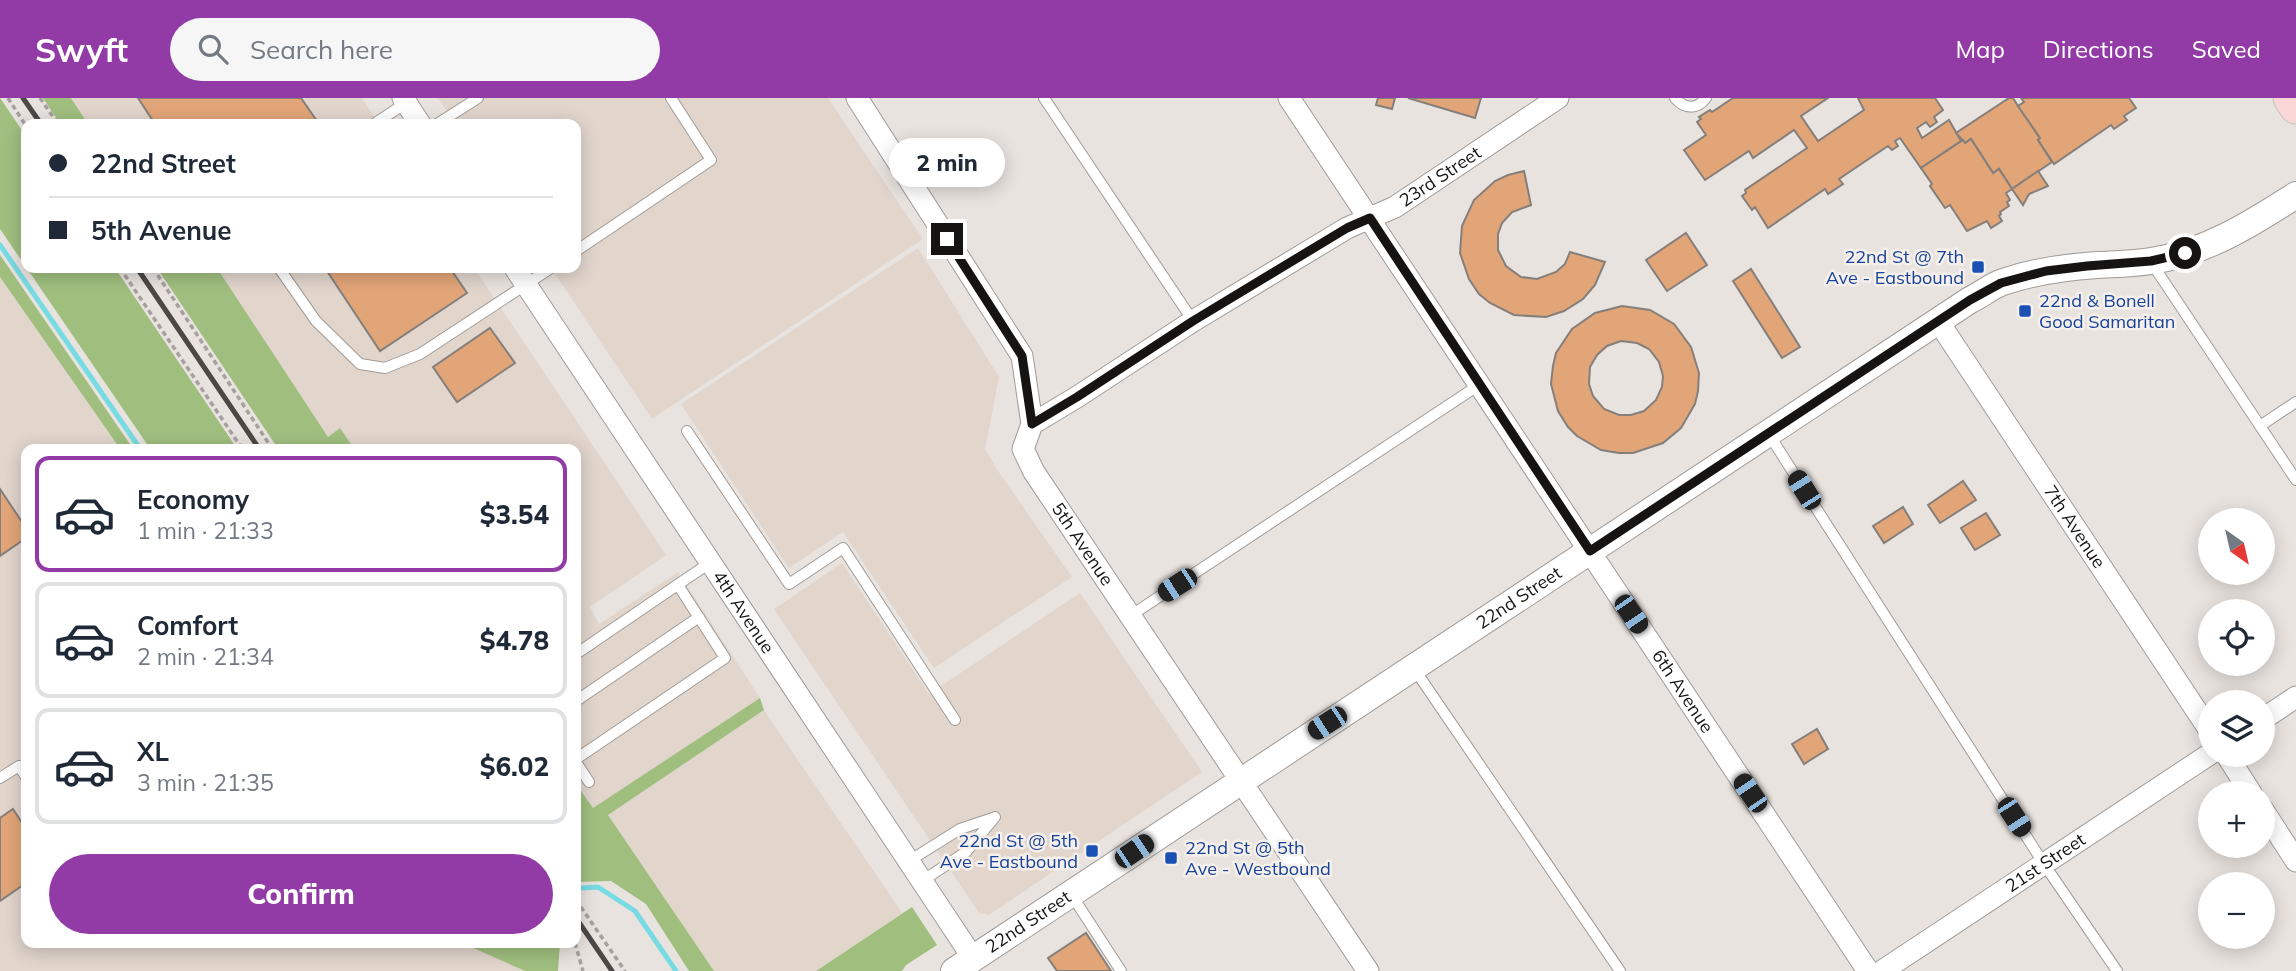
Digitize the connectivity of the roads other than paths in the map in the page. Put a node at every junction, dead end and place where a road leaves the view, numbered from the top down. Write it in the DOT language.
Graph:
graph roads {
  1 [pos="478,98"];
  2 [pos="671,98"];
  3 [pos="857,98"];
  4 [pos="1044,98"];
  5 [pos="1289,98"];
  6 [pos="1558,98"];
  7 [pos="1675,98"];
  8 [pos="1706,98"];
  9 [pos="2290,98"];
  10 [pos="404,100"];
  11 [pos="2296,107"];
  12 [pos="380,119"];
  13 [pos="417,119"];
  14 [pos="446,119"];
  15 [pos="2296,195"];
  16 [pos="1370,218"];
  17 [pos="581,248"];
  18 [pos="2151,261"];
  19 [pos="282,273"];
  20 [pos="520,276"];
  21 [pos="1193,321"];
  22 [pos="1938,321"];
  23 [pos="1479,385"];
  24 [pos="2296,402"];
  25 [pos="1032,424"];
  26 [pos="2260,426"];
  27 [pos="687,431"];
  28 [pos="1768,433"];
  29 [pos="2296,480"];
  30 [pos="1590,551"];
  31 [pos="711,562"];
  32 [pos="678,585"];
  33 [pos="1130,616"];
  34 [pos="699,617"];
  35 [pos="581,651"];
  36 [pos="1413,667"];
  37 [pos="2296,697"];
  38 [pos="581,698"];
  39 [pos="2275,711"];
  40 [pos="2198,713"];
  41 [pos="955,720"];
  42 [pos="581,758"];
  43 [pos="2198,762"];
  44 [pos="21,769"];
  45 [pos="581,769"];
  46 [pos="0,778"];
  47 [pos="1241,779"];
  48 [pos="589,782"];
  49 [pos="2275,829"];
  50 [pos="909,861"];
  51 [pos="2296,861"];
  52 [pos="2044,864"];
  53 [pos="922,881"];
  54 [pos="1070,893"];
  55 [pos="963,964"];
  56 [pos="1121,971"];
  57 [pos="1367,971"];
  58 [pos="1620,971"];
  59 [pos="1868,971"];
  60 [pos="1882,971"];
  61 [pos="2117,971"];
  1 -- 14 [label="lane"];
  2 -- 17 [label="lane"];
  3 -- 25 [label="street, 5th Avenue"];
  4 -- 21 [label="lane"];
  5 -- 16 [label="street, 6th Avenue"];
  6 -- 16 [label="street, 23rd Street"];
  7 -- 8 [label="lane"];
  9 -- 11 [label="main road"];
  10 -- 12 [label="lane"];
  10 -- 13 [label="street"];
  15 -- 18 [label="street, 22nd Street"];
  16 -- 21 [label="street, 23rd Street"];
  16 -- 23 [label="street, 6th Avenue"];
  18 -- 22 [label="street, 22nd Street"];
  18 -- 26 [label="lane"];
  19 -- 20 [label="lane"];
  20 -- 31 [label="street, 4th Avenue"];
  21 -- 25 [label="street, 23rd Street"];
  22 -- 28 [label="street, 22nd Street"];
  22 -- 40 [label="street, 7th Avenue"];
  23 -- 30 [label="street, 6th Avenue"];
  23 -- 33 [label="lane"];
  24 -- 26 [label="lane"];
  25 -- 33 [label="street, 5th Avenue"];
  26 -- 29 [label="lane"];
  27 -- 41 [label="lane"];
  28 -- 30 [label="street, 22nd Street"];
  28 -- 52 [label="lane"];
  30 -- 36 [label="street, 22nd Street"];
  30 -- 59 [label="street, 6th Avenue"];
  31 -- 32 [label="lane"];
  31 -- 50 [label="street, 4th Avenue"];
  32 -- 34 [label="lane"];
  32 -- 35 [label="lane"];
  33 -- 47 [label="street, 5th Avenue"];
  34 -- 38 [label="lane"];
  34 -- 42 [label="lane"];
  36 -- 47 [label="street, 22nd Street"];
  36 -- 58 [label="lane"];
  37 -- 39 [label="street"];
  43 -- 52 [label="street, 21st Street"];
  44 -- 46 [label="lane"];
  45 -- 48 [label="lane"];
  47 -- 54 [label="street, 22nd Street"];
  47 -- 57 [label="street, 5th Avenue"];
  49 -- 51 [label="street"];
  50 -- 53 [label="street, 4th Avenue"];
  50 -- 53 [label="lane"];
  52 -- 60 [label="street, 21st Street"];
  52 -- 61 [label="lane"];
  53 -- 55 [label="street, 4th Avenue"];
  54 -- 55 [label="street, 22nd Street"];
  54 -- 56 [label="lane"];
}
